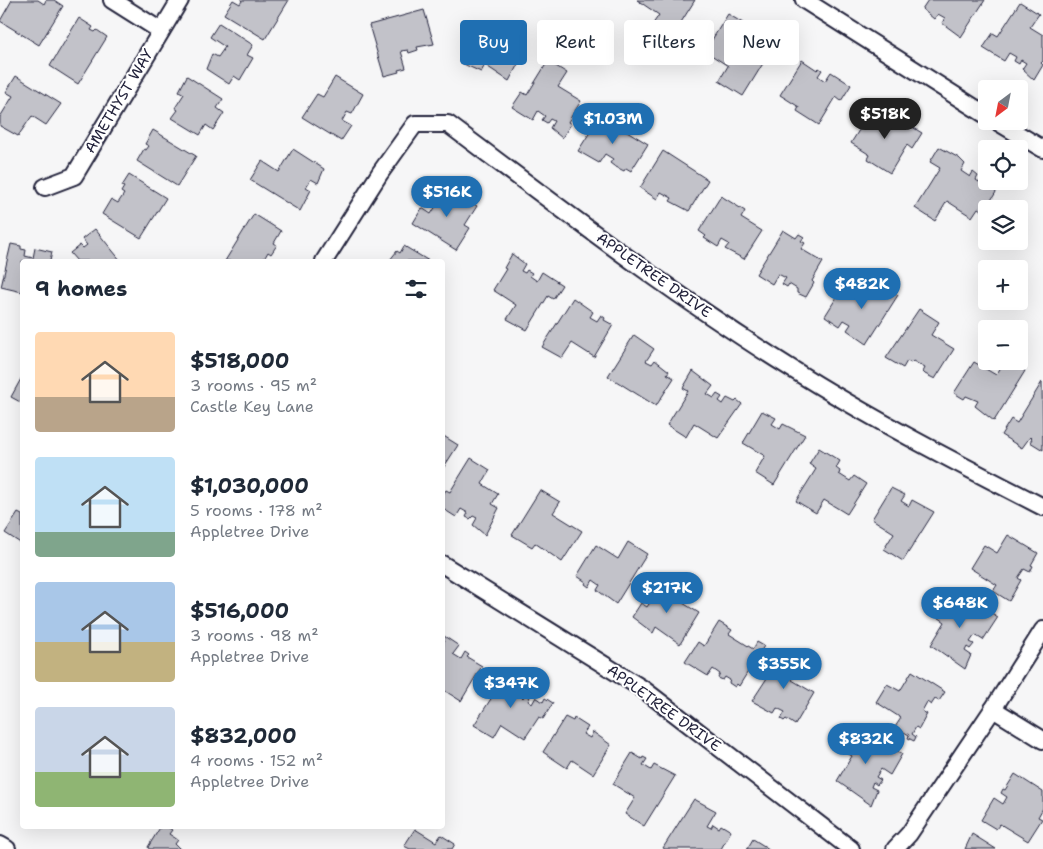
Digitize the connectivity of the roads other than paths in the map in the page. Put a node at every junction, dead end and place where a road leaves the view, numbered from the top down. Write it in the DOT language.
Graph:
graph roads {
  1 [pos="112,0"];
  2 [pos="180,0"];
  3 [pos="804,0"];
  4 [pos="161,31"];
  5 [pos="978,110"];
  6 [pos="1011,130"];
  7 [pos="1043,149"];
  8 [pos="45,187"];
  9 [pos="325,259"];
  10 [pos="1043,507"];
  11 [pos="445,566"];
  12 [pos="1043,630"];
  13 [pos="993,709"];
  14 [pos="1043,740"];
  15 [pos="0,845"];
  16 [pos="6,849"];
  17 [pos="851,849"];
  18 [pos="895,849"];
  1 -- 4 [label="street"];
  2 -- 4 [label="street, AMETHYST WAY"];
  3 -- 5 [label="street"];
  4 -- 8 [label="street, AMETHYST WAY"];
  6 -- 7 [label="street"];
  9 -- 10 [label="street, APPLETREE DRIVE"];
  11 -- 17 [label="street, APPLETREE DRIVE"];
  12 -- 13 [label="street"];
  13 -- 14 [label="street"];
  13 -- 18 [label="street"];
  15 -- 16 [label="street"];
}
